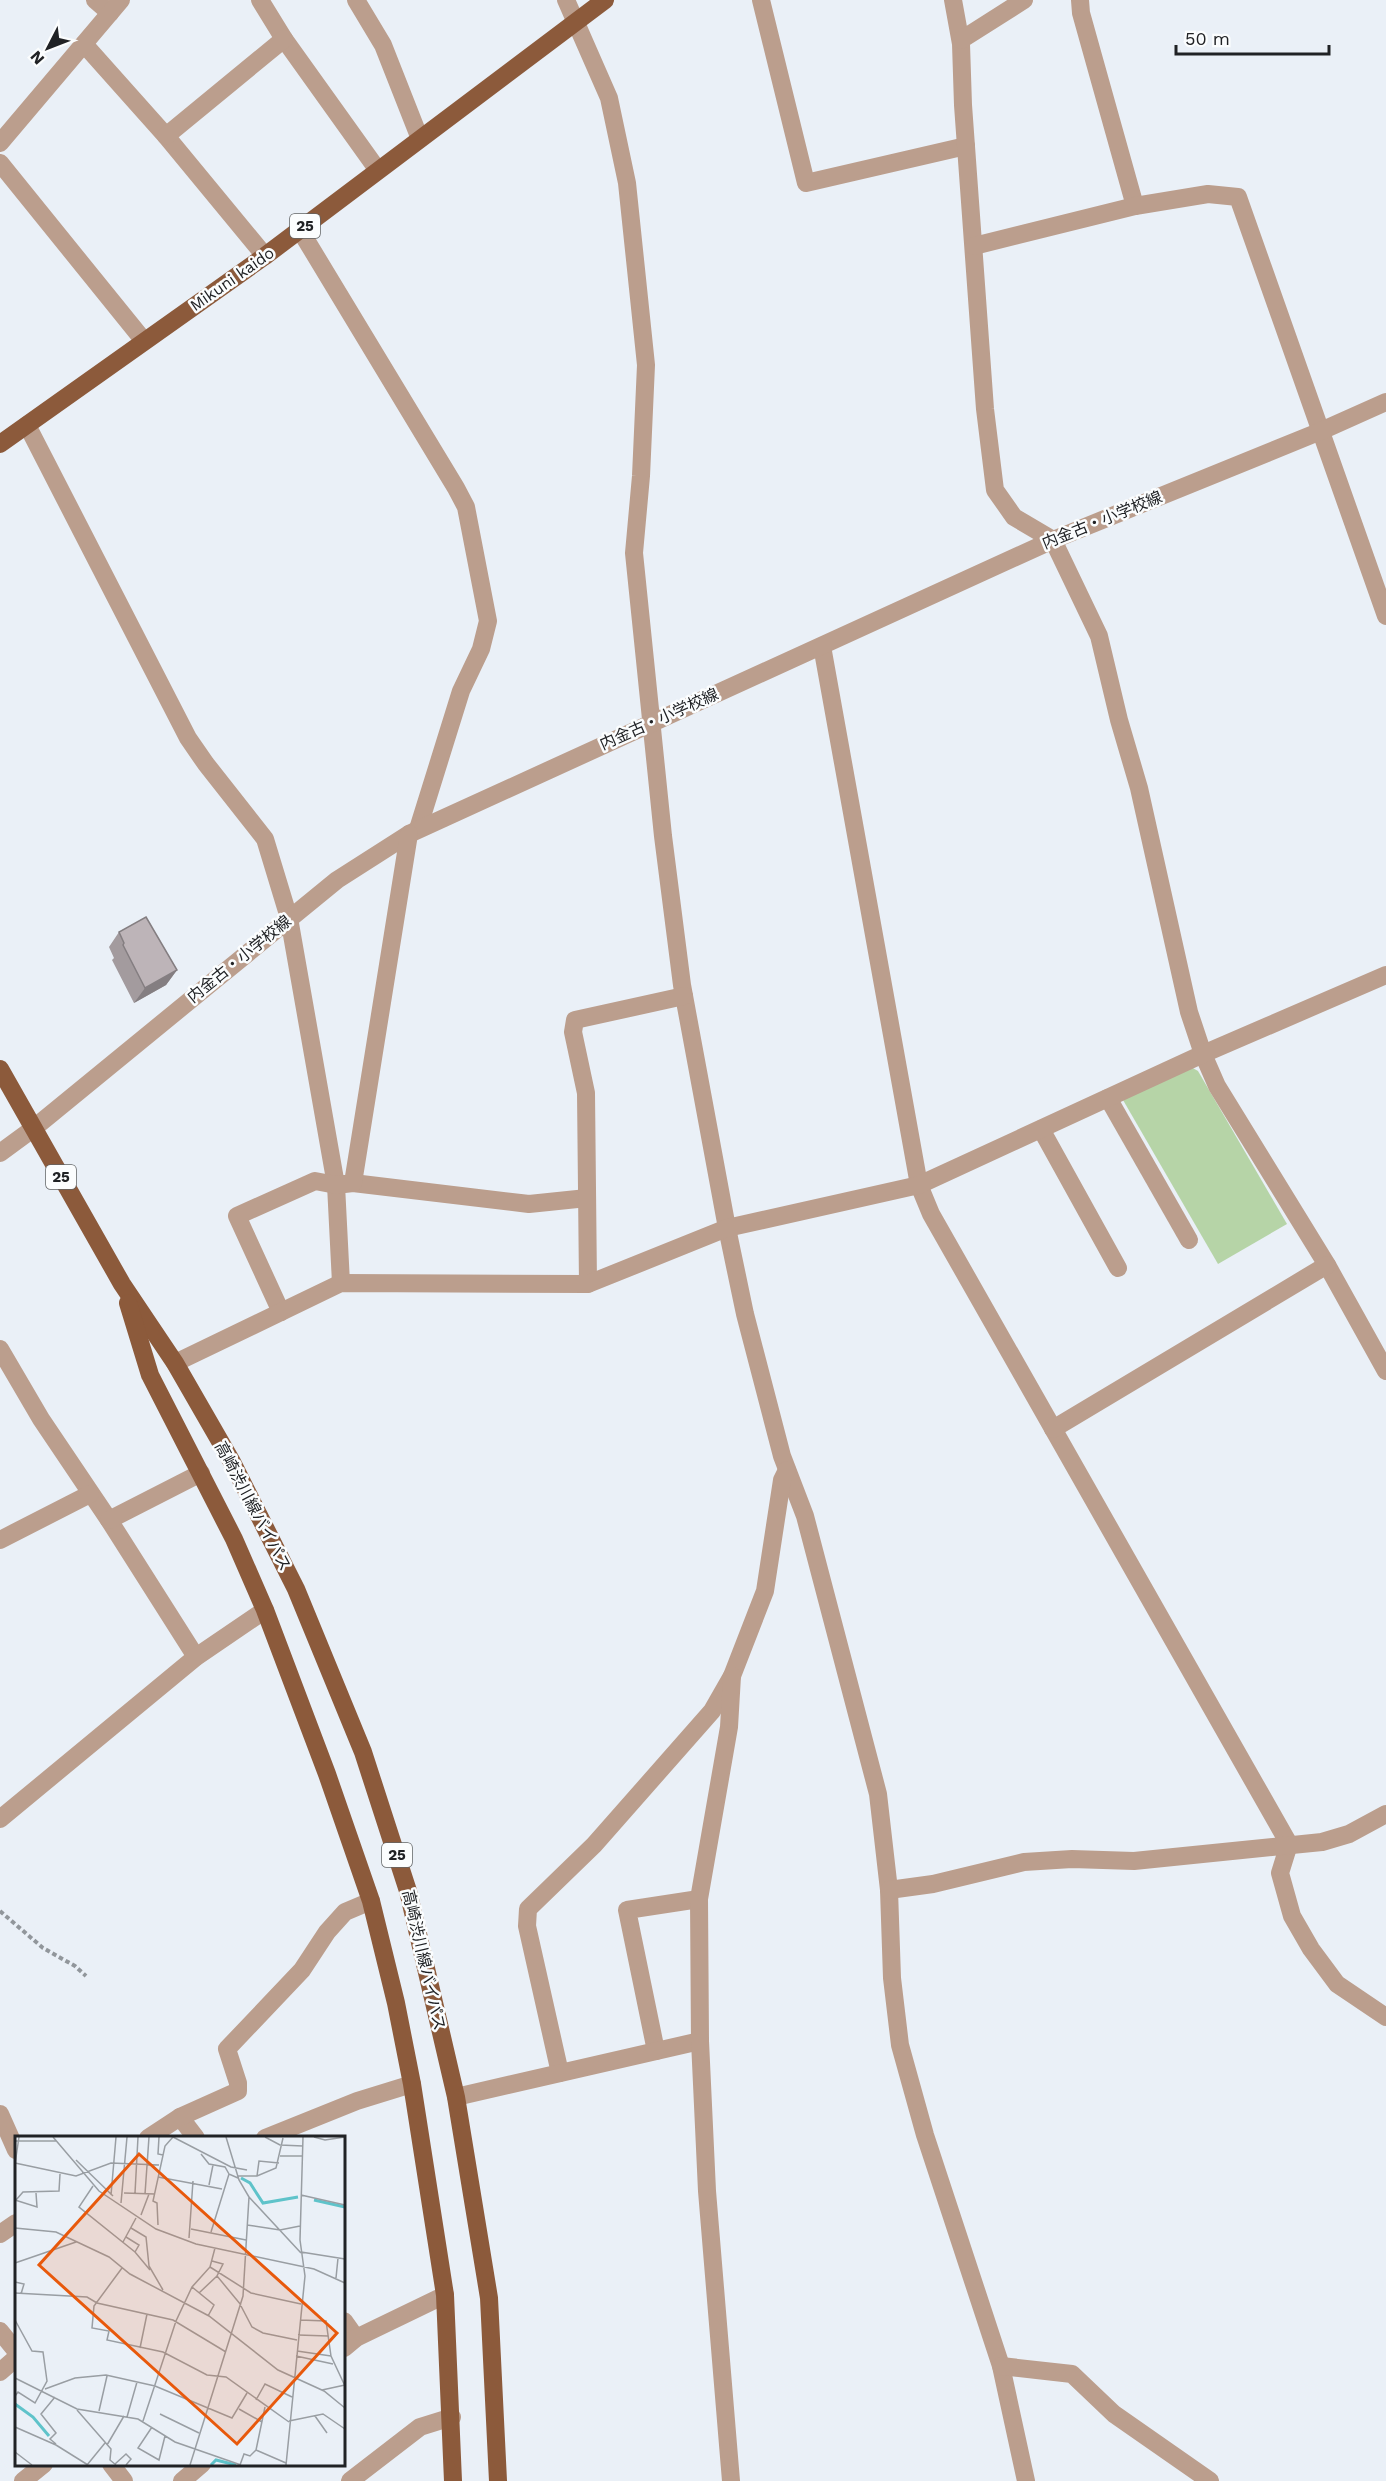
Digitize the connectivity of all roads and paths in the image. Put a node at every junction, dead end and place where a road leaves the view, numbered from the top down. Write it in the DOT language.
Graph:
graph roads {
  1 [pos="95,0"];
  2 [pos="260,0"];
  3 [pos="356,0"];
  4 [pos="566,0"];
  5 [pos="605,0"];
  6 [pos="761,0"];
  7 [pos="953,0"];
  8 [pos="1024,0"];
  9 [pos="1080,0"];
  10 [pos="116,7"];
  11 [pos="576,20"];
  12 [pos="284,39"];
  13 [pos="961,40"];
  14 [pos="84,45"];
  15 [pos="166,136"];
  16 [pos="420,139"];
  17 [pos="0,142"];
  18 [pos="966,146"];
  19 [pos="0,164"];
  20 [pos="377,169"];
  21 [pos="1135,206"];
  22 [pos="300,230"];
  23 [pos="974,246"];
  24 [pos="265,256"];
  25 [pos="144,341"];
  26 [pos="1386,402"];
  27 [pos="27,425"];
  28 [pos="1321,431"];
  29 [pos="0,444"];
  30 [pos="1053,540"];
  31 [pos="1386,616"];
  32 [pos="822,646"];
  33 [pos="653,722"];
  34 [pos="414,832"];
  35 [pos="289,918"];
  36 [pos="1386,975"];
  37 [pos="684,996"];
  38 [pos="1203,1054"];
  39 [pos="0,1069"];
  40 [pos="1108,1098"];
  41 [pos="34,1128"];
  42 [pos="1041,1129"];
  43 [pos="0,1153"];
  44 [pos="344,1184"];
  45 [pos="919,1185"];
  46 [pos="587,1198"];
  47 [pos="726,1228"];
  48 [pos="1189,1240"];
  49 [pos="1327,1265"];
  50 [pos="1118,1269"];
  51 [pos="342,1283"];
  52 [pos="122,1284"];
  53 [pos="588,1284"];
  54 [pos="281,1312"];
  55 [pos="0,1349"];
  56 [pos="176,1363"];
  57 [pos="1386,1371"];
  58 [pos="1053,1429"];
  59 [pos="787,1470"];
  60 [pos="201,1473"];
  61 [pos="90,1494"];
  62 [pos="110,1520"];
  63 [pos="0,1540"];
  64 [pos="265,1610"];
  65 [pos="196,1657"];
  66 [pos="732,1676"];
  67 [pos="1386,1814"];
  68 [pos="0,1819"];
  69 [pos="1289,1844"];
  70 [pos="889,1890"];
  71 [pos="699,1899"];
  72 [pos="370,1901"];
  73 [pos="0,1911"];
  74 [pos="86,1976"];
  75 [pos="1386,2017"];
  76 [pos="700,2041"];
  77 [pos="656,2051"];
  78 [pos="560,2073"];
  79 [pos="412,2084"];
  80 [pos="456,2097"];
  81 [pos="0,2114"];
  82 [pos="180,2117"];
  83 [pos="151,2136"];
  84 [pos="194,2136"];
  85 [pos="270,2136"];
  86 [pos="15,2148"];
  87 [pos="15,2224"];
  88 [pos="0,2234"];
  89 [pos="445,2295"];
  90 [pos="345,2325"];
  91 [pos="0,2331"];
  92 [pos="350,2343"];
  93 [pos="15,2350"];
  94 [pos="15,2359"];
  95 [pos="1001,2366"];
  96 [pos="0,2372"];
  97 [pos="452,2417"];
  98 [pos="42,2466"];
  99 [pos="113,2466"];
  100 [pos="200,2466"];
  101 [pos="23,2481"];
  102 [pos="124,2481"];
  103 [pos="182,2481"];
  104 [pos="350,2481"];
  105 [pos="453,2481"];
  106 [pos="498,2481"];
  107 [pos="731,2481"];
  108 [pos="1026,2481"];
  109 [pos="1210,2481"];
  1 -- 10 [label="street"];
  2 -- 12 [label="street"];
  3 -- 16 [label="street"];
  4 -- 11 [label="street"];
  5 -- 11 [label="main road, Mikuni kaido / 25"];
  6 -- 18 [label="street"];
  7 -- 13 [label="street"];
  8 -- 13 [label="street"];
  9 -- 21 [label="street"];
  10 -- 14 [label="street"];
  11 -- 16 [label="main road, Mikuni kaido / 25"];
  11 -- 33 [label="street"];
  12 -- 15 [label="street"];
  12 -- 20 [label="street"];
  13 -- 18 [label="street"];
  14 -- 15 [label="street"];
  14 -- 17 [label="street"];
  15 -- 24 [label="street"];
  16 -- 20 [label="main road, Mikuni kaido / 25"];
  18 -- 23 [label="street"];
  19 -- 25 [label="street"];
  20 -- 22 [label="main road, Mikuni kaido / 25"];
  21 -- 23 [label="street"];
  21 -- 28 [label="street"];
  22 -- 24 [label="main road, Mikuni kaido / 25"];
  22 -- 34 [label="street"];
  23 -- 30 [label="street"];
  24 -- 25 [label="main road, Mikuni kaido / 25"];
  25 -- 27 [label="main road, Mikuni kaido / 25"];
  26 -- 28 [label="street, 内金古・小学校線"];
  27 -- 29 [label="main road, Mikuni kaido / 25"];
  27 -- 35 [label="street"];
  28 -- 30 [label="street, 内金古・小学校線"];
  28 -- 31 [label="street"];
  30 -- 32 [label="street, 内金古・小学校線"];
  30 -- 38 [label="street"];
  32 -- 33 [label="street, 内金古・小学校線"];
  32 -- 45 [label="street"];
  33 -- 34 [label="street, 内金古・小学校線"];
  33 -- 37 [label="street"];
  34 -- 35 [label="street, 内金古・小学校線"];
  34 -- 44 [label="street"];
  35 -- 41 [label="street, 内金古・小学校線"];
  35 -- 44 [label="street"];
  36 -- 38 [label="street"];
  37 -- 46 [label="street"];
  37 -- 47 [label="street"];
  38 -- 40 [label="street"];
  38 -- 49 [label="street"];
  39 -- 41 [label="main road, 高崎渋川線バイパス / 25"];
  40 -- 42 [label="street"];
  40 -- 48 [label="street"];
  41 -- 43 [label="street, 内金古・小学校線"];
  41 -- 52 [label="main road, 高崎渋川線バイパス / 25"];
  42 -- 45 [label="street"];
  42 -- 50 [label="street"];
  44 -- 46 [label="street"];
  44 -- 51 [label="street"];
  44 -- 54 [label="street"];
  45 -- 47 [label="street"];
  45 -- 58 [label="street"];
  46 -- 53 [label="street"];
  47 -- 53 [label="street"];
  47 -- 59 [label="street"];
  49 -- 57 [label="street"];
  49 -- 58 [label="street"];
  51 -- 53 [label="street"];
  51 -- 54 [label="street"];
  52 -- 56 [label="main road, 高崎渋川線バイパス / 25"];
  52 -- 60 [label="main road, 高崎渋川線バイパス / 25"];
  54 -- 56 [label="street"];
  55 -- 61 [label="street"];
  56 -- 80 [label="main road, 高崎渋川線バイパス / 25"];
  58 -- 69 [label="street"];
  59 -- 66 [label="street"];
  59 -- 70 [label="street"];
  60 -- 62 [label="street"];
  60 -- 64 [label="main road, 高崎渋川線バイパス / 25"];
  61 -- 62 [label="street"];
  61 -- 63 [label="street"];
  62 -- 65 [label="street"];
  64 -- 65 [label="street"];
  64 -- 72 [label="main road, 高崎渋川線バイパス / 25"];
  65 -- 68 [label="street"];
  66 -- 71 [label="street"];
  66 -- 78 [label="street"];
  67 -- 69 [label="street"];
  69 -- 70 [label="street"];
  69 -- 75 [label="street"];
  70 -- 95 [label="street"];
  71 -- 76 [label="street"];
  71 -- 77 [label="street"];
  72 -- 79 [label="main road, 高崎渋川線バイパス / 25"];
  72 -- 82 [label="street"];
  73 -- 74 [label="path"];
  76 -- 77 [label="street"];
  76 -- 107 [label="street"];
  77 -- 78 [label="street"];
  78 -- 80 [label="street"];
  79 -- 85 [label="street"];
  79 -- 89 [label="main road, 高崎渋川線バイパス / 25"];
  80 -- 106 [label="main road, 高崎渋川線バイパス / 25"];
  81 -- 86 [label="street"];
  82 -- 83 [label="street"];
  82 -- 84 [label="street"];
  87 -- 88 [label="street"];
  89 -- 92 [label="street"];
  89 -- 97 [label="main road, 高崎渋川線バイパス / 25"];
  90 -- 92 [label="street"];
  91 -- 93 [label="street"];
  94 -- 96 [label="street"];
  95 -- 108 [label="street"];
  95 -- 109 [label="street"];
  97 -- 104 [label="street"];
  97 -- 105 [label="main road, 高崎渋川線バイパス / 25"];
  98 -- 101 [label="street"];
  99 -- 102 [label="street"];
  100 -- 103 [label="street"];
}
